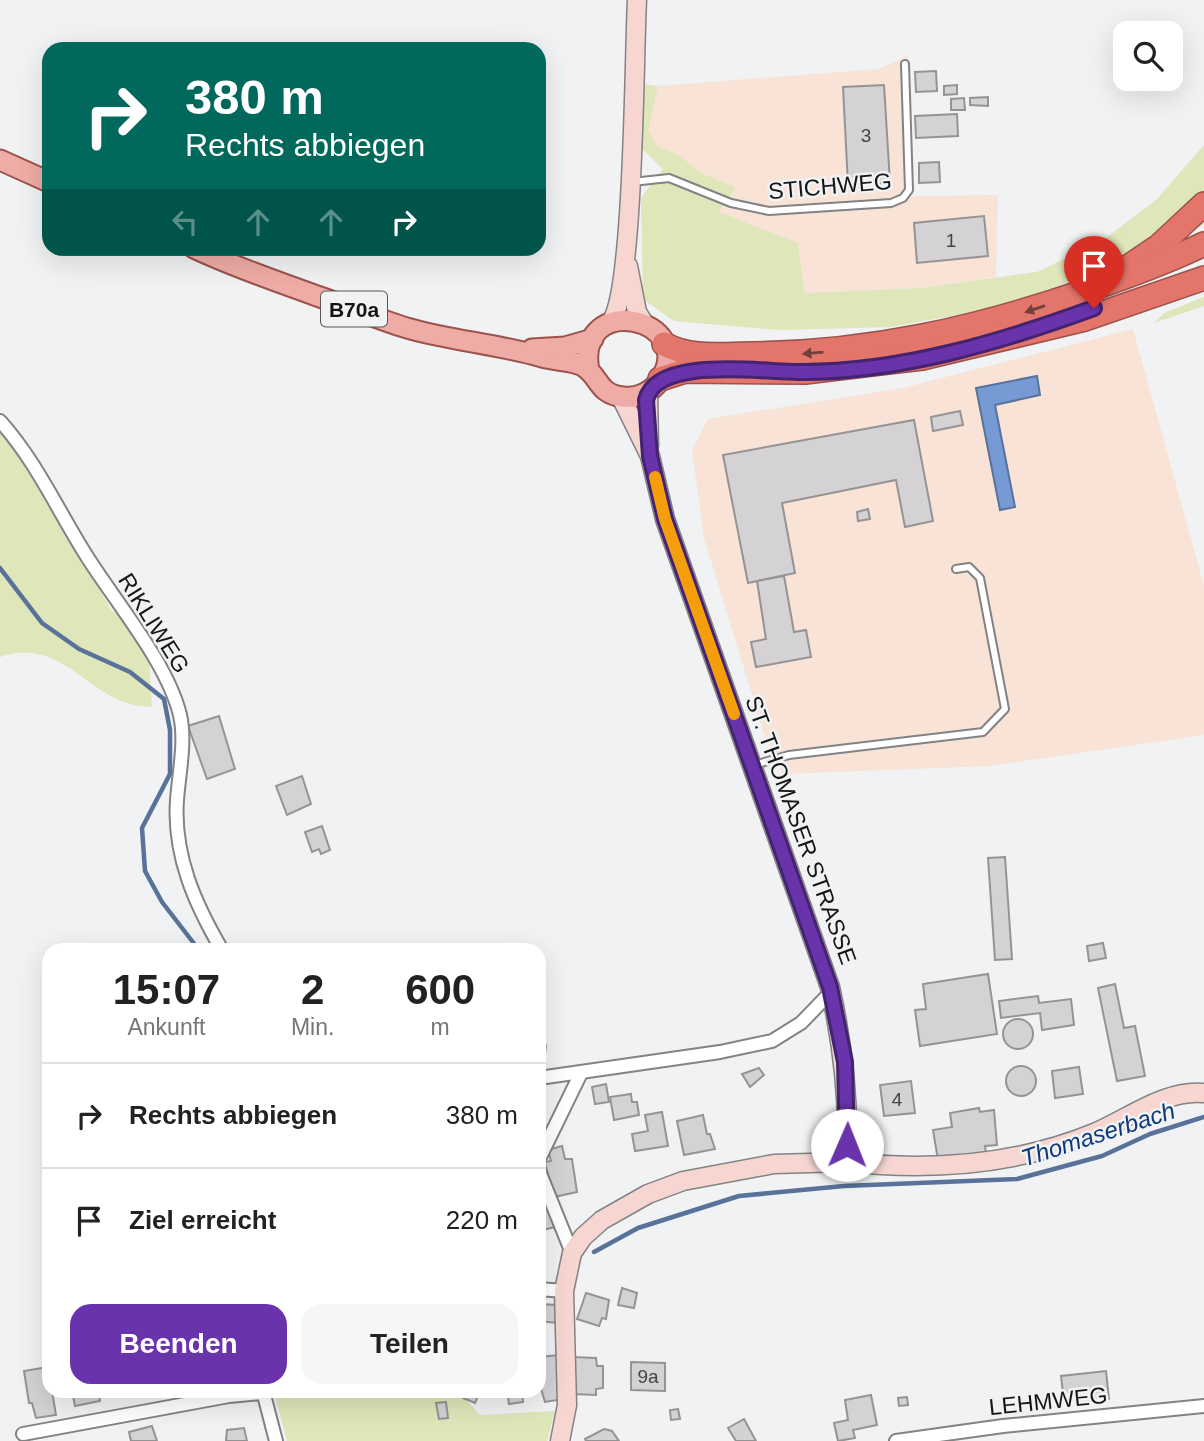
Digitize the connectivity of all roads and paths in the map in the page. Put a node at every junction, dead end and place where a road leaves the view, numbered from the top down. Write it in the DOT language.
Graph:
graph roads {
  1 [pos="637,0"];
  2 [pos="905,64"];
  3 [pos="0,160"];
  4 [pos="42,179"];
  5 [pos="629,183"];
  6 [pos="1204,204"];
  7 [pos="1204,244"];
  8 [pos="215,256"];
  9 [pos="626,259"];
  10 [pos="1204,262"];
  11 [pos="1204,278"];
  12 [pos="1100,286"];
  13 [pos="611,322"];
  14 [pos="643,322"];
  15 [pos="1025,334"];
  16 [pos="593,339"];
  17 [pos="664,344"];
  18 [pos="521,350"];
  19 [pos="590,371"];
  20 [pos="654,385"];
  21 [pos="621,397"];
  22 [pos="0,421"];
  23 [pos="650,456"];
  24 [pos="956,569"];
  25 [pos="752,766"];
  26 [pos="218,943"];
  27 [pos="831,992"];
  28 [pos="581,1073"];
  29 [pos="546,1078"];
  30 [pos="1204,1093"];
  31 [pos="546,1145"];
  32 [pos="846,1162"];
  33 [pos="546,1188"];
  34 [pos="572,1253"];
  35 [pos="546,1290"];
  36 [pos="564,1291"];
  37 [pos="218,1398"];
  38 [pos="264,1398"];
  39 [pos="1204,1406"];
  40 [pos="23,1434"];
  41 [pos="276,1441"];
  42 [pos="560,1441"];
  43 [pos="896,1441"];
  1 -- 5 [label="main road"];
  2 -- 5 [label="lane, STICHWEG"];
  3 -- 4 [label="main road"];
  5 -- 9 [label="main road"];
  6 -- 12 [label="highway"];
  7 -- 12 [label="highway"];
  8 -- 18 [label="main road, B70a"];
  9 -- 13 [label="main road"];
  9 -- 14 [label="main road"];
  10 -- 15 [label="highway"];
  11 -- 15 [label="highway"];
  12 -- 17 [label="highway, one-way"];
  13 -- 14 [label="main road"];
  13 -- 16 [label="main road"];
  14 -- 17 [label="main road"];
  15 -- 20 [label="highway"];
  16 -- 18 [label="main road"];
  16 -- 19 [label="main road"];
  17 -- 20 [label="main road"];
  18 -- 19 [label="main road"];
  19 -- 21 [label="main road"];
  20 -- 21 [label="main road"];
  20 -- 23 [label="main road, ST. THOMASER STRASSE"];
  21 -- 23 [label="main road, ST. THOMASER STRASSE"];
  22 -- 26 [label="street, RIKLIWEG"];
  23 -- 25 [label="main road, ST. THOMASER STRASSE"];
  24 -- 25 [label="lane"];
  25 -- 27 [label="main road, ST. THOMASER STRASSE"];
  27 -- 28 [label="street"];
  27 -- 32 [label="main road, ST. THOMASER STRASSE"];
  28 -- 29 [label="street"];
  28 -- 31 [label="street"];
  30 -- 32 [label="main road"];
  32 -- 34 [label="main road"];
  33 -- 34 [label="street"];
  34 -- 36 [label="main road"];
  35 -- 36 [label="street"];
  36 -- 42 [label="main road"];
  37 -- 40 [label="street"];
  38 -- 41 [label="street"];
  39 -- 43 [label="street, LEHMWEG"];
}
